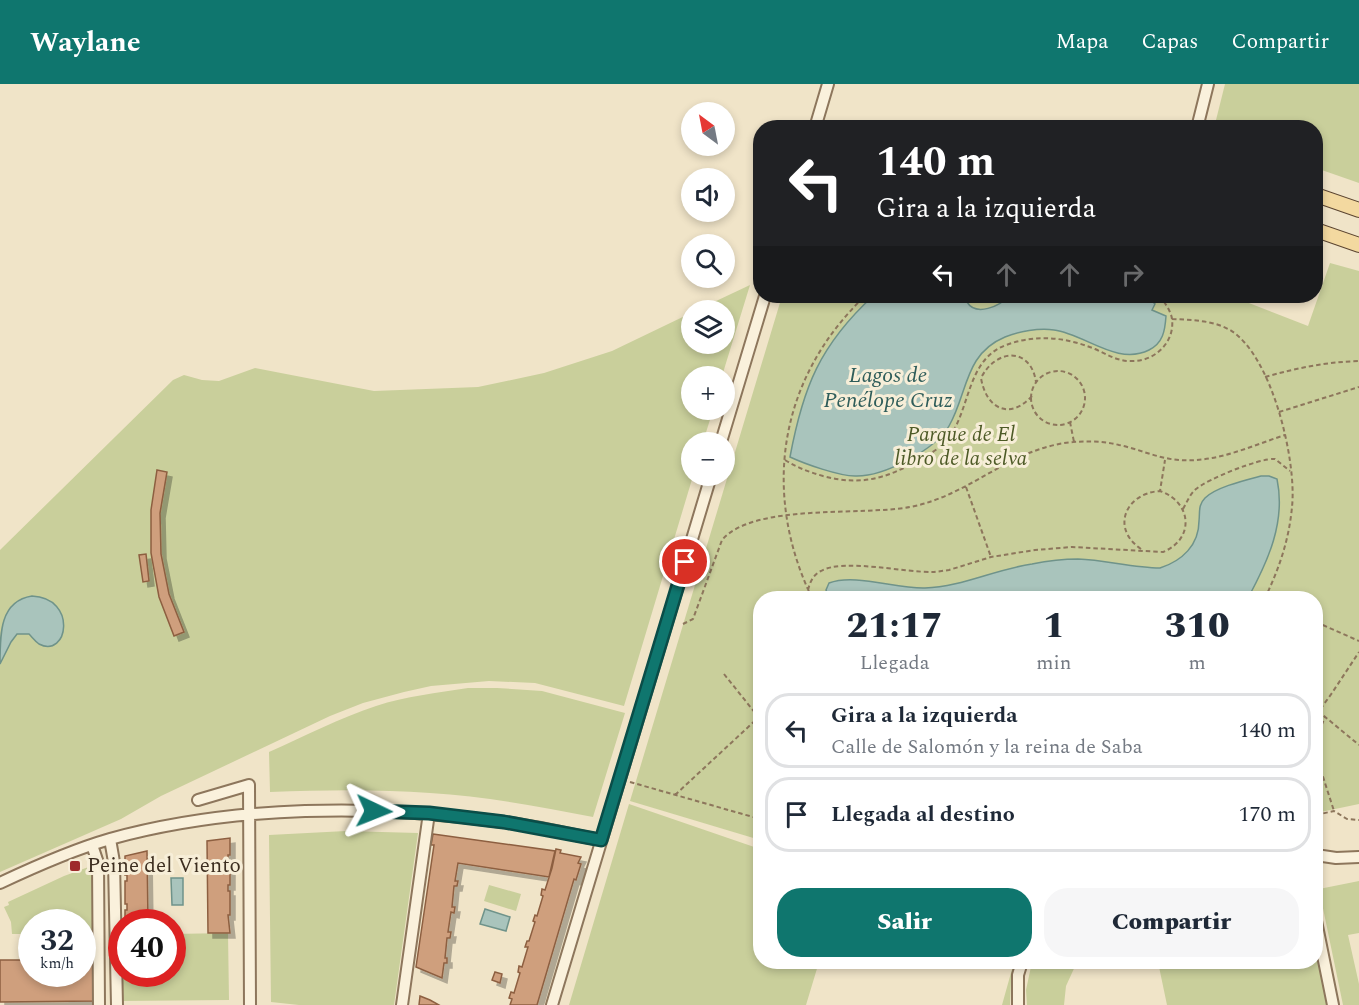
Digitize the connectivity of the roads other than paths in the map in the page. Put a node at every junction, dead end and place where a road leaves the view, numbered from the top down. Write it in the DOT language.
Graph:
graph roads {
  1 [pos="828,84"];
  2 [pos="1208,84"];
  3 [pos="817,120"];
  4 [pos="1199,120"];
  5 [pos="1323,197"];
  6 [pos="1359,210"];
  7 [pos="1323,232"];
  8 [pos="1359,245"];
  9 [pos="763,303"];
  10 [pos="724,432"];
  11 [pos="708,486"];
  12 [pos="198,800"];
  13 [pos="429,813"];
  14 [pos="249,816"];
  15 [pos="110,839"];
  16 [pos="601,840"];
  17 [pos="92,845"];
  18 [pos="1323,856"];
  19 [pos="1359,857"];
  20 [pos="114,862"];
  21 [pos="98,866"];
  22 [pos="0,883"];
  23 [pos="1323,956"];
  24 [pos="1020,969"];
  25 [pos="99,1005"];
  26 [pos="117,1005"];
  27 [pos="250,1005"];
  28 [pos="402,1005"];
  29 [pos="552,1005"];
  30 [pos="1018,1005"];
  31 [pos="1333,1005"];
  1 -- 3 [label="street"];
  2 -- 4 [label="street"];
  5 -- 6 [label="main road"];
  7 -- 8 [label="main road"];
  9 -- 10 [label="street"];
  11 -- 16 [label="street"];
  12 -- 14 [label="street"];
  13 -- 14 [label="street"];
  13 -- 16 [label="street"];
  13 -- 28 [label="street"];
  14 -- 15 [label="street"];
  14 -- 27 [label="street"];
  15 -- 17 [label="street"];
  15 -- 20 [label="street"];
  16 -- 29 [label="street"];
  17 -- 21 [label="street"];
  17 -- 22 [label="street"];
  18 -- 19 [label="street"];
  20 -- 21 [label="street"];
  20 -- 26 [label="street"];
  21 -- 25 [label="street"];
  23 -- 31 [label="street"];
  24 -- 30 [label="street"];
}
